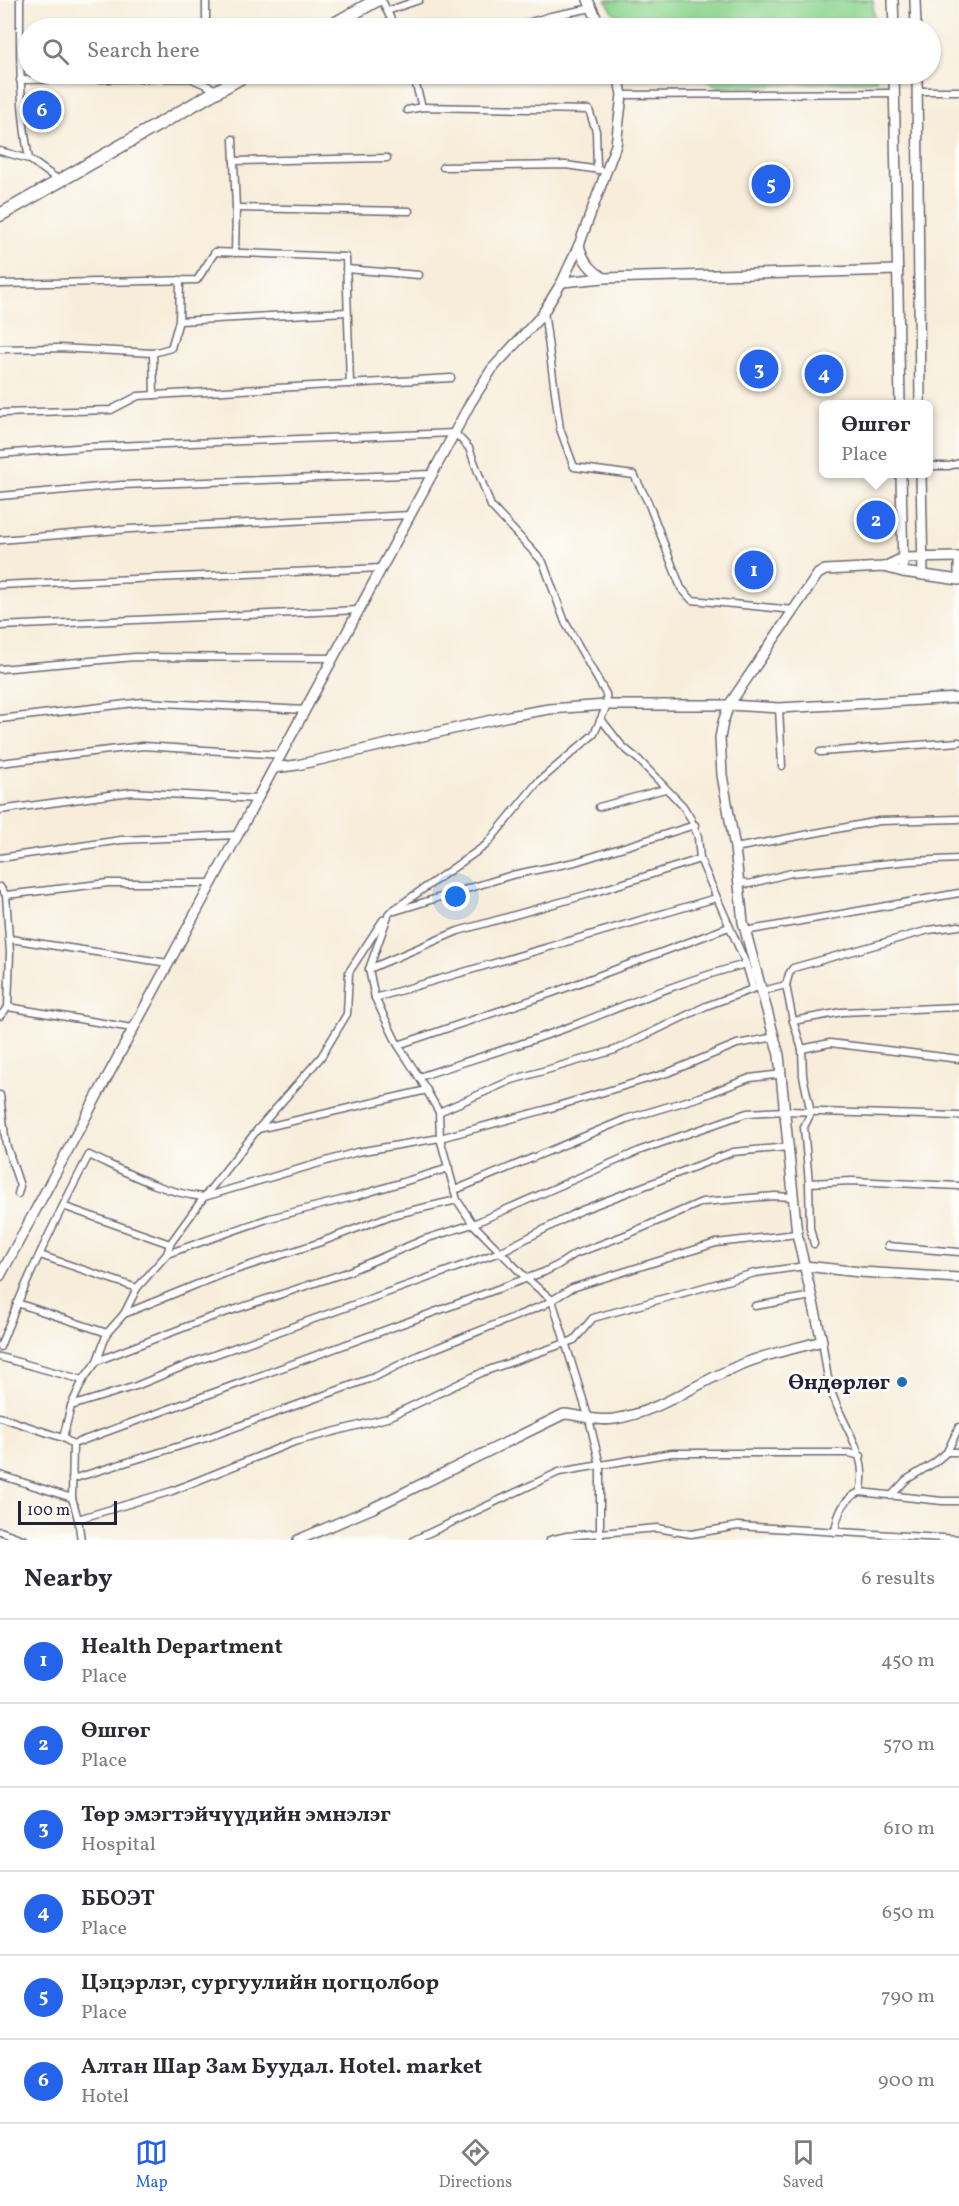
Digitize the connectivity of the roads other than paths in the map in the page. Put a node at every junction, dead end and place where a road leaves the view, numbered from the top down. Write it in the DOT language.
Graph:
graph roads {
  1 [pos="20,0"];
  2 [pos="206,0"];
  3 [pos="377,0"];
  4 [pos="382,0"];
  5 [pos="419,0"];
  6 [pos="893,0"];
  7 [pos="915,0"];
  8 [pos="590,4"];
  9 [pos="387,11"];
  10 [pos="20,18"];
  11 [pos="206,18"];
  12 [pos="345,18"];
  13 [pos="390,18"];
  14 [pos="544,18"];
  15 [pos="596,18"];
  16 [pos="894,18"];
  17 [pos="916,18"];
  18 [pos="20,84"];
  19 [pos="206,84"];
  20 [pos="228,84"];
  21 [pos="416,84"];
  22 [pos="620,84"];
  23 [pos="895,84"];
  24 [pos="917,84"];
  25 [pos="217,90"];
  26 [pos="917,91"];
  27 [pos="959,91"];
  28 [pos="895,93"];
  29 [pos="622,95"];
  30 [pos="422,107"];
  31 [pos="407,110"];
  32 [pos="233,139"];
  33 [pos="0,151"];
  34 [pos="387,158"];
  35 [pos="29,159"];
  36 [pos="234,161"];
  37 [pos="443,167"];
  38 [pos="602,170"];
  39 [pos="60,182"];
  40 [pos="236,208"];
  41 [pos="409,211"];
  42 [pos="0,215"];
  43 [pos="579,245"];
  44 [pos="235,253"];
  45 [pos="346,269"];
  46 [pos="898,270"];
  47 [pos="419,275"];
  48 [pos="604,278"];
  49 [pos="180,280"];
  50 [pos="562,282"];
  51 [pos="0,284"];
  52 [pos="920,310"];
  53 [pos="544,311"];
  54 [pos="898,311"];
  55 [pos="347,312"];
  56 [pos="179,321"];
  57 [pos="0,349"];
  58 [pos="153,353"];
  59 [pos="452,378"];
  60 [pos="350,384"];
  61 [pos="154,396"];
  62 [pos="900,400"];
  63 [pos="921,400"];
  64 [pos="0,413"];
  65 [pos="455,433"];
  66 [pos="0,454"];
  67 [pos="959,463"];
  68 [pos="933,466"];
  69 [pos="432,474"];
  70 [pos="901,478"];
  71 [pos="921,478"];
  72 [pos="0,496"];
  73 [pos="410,514"];
  74 [pos="0,540"];
  75 [pos="959,557"];
  76 [pos="903,558"];
  77 [pos="922,558"];
  78 [pos="959,563"];
  79 [pos="884,567"];
  80 [pos="382,568"];
  81 [pos="903,572"];
  82 [pos="959,574"];
  83 [pos="922,575"];
  84 [pos="959,580"];
  85 [pos="0,585"];
  86 [pos="359,610"];
  87 [pos="794,610"];
  88 [pos="0,626"];
  89 [pos="333,658"];
  90 [pos="0,669"];
  91 [pos="959,698"];
  92 [pos="607,705"];
  93 [pos="729,705"];
  94 [pos="779,708"];
  95 [pos="306,710"];
  96 [pos="601,718"];
  97 [pos="0,719"];
  98 [pos="959,742"];
  99 [pos="820,752"];
  100 [pos="282,754"];
  101 [pos="0,763"];
  102 [pos="782,766"];
  103 [pos="274,768"];
  104 [pos="665,789"];
  105 [pos="257,799"];
  106 [pos="599,807"];
  107 [pos="0,810"];
  108 [pos="959,819"];
  109 [pos="694,825"];
  110 [pos="237,835"];
  111 [pos="735,848"];
  112 [pos="0,858"];
  113 [pos="700,859"];
  114 [pos="959,859"];
  115 [pos="738,882"];
  116 [pos="211,884"];
  117 [pos="0,887"];
  118 [pos="959,893"];
  119 [pos="6,895"];
  120 [pos="716,898"];
  121 [pos="388,913"];
  122 [pos="959,926"];
  123 [pos="729,927"];
  124 [pos="746,931"];
  125 [pos="10,939"];
  126 [pos="168,963"];
  127 [pos="746,964"];
  128 [pos="369,969"];
  129 [pos="786,986"];
  130 [pos="758,989"];
  131 [pos="375,998"];
  132 [pos="8,1007"];
  133 [pos="959,1007"];
  134 [pos="0,1016"];
  135 [pos="793,1021"];
  136 [pos="132,1029"];
  137 [pos="775,1036"];
  138 [pos="398,1045"];
  139 [pos="802,1049"];
  140 [pos="959,1059"];
  141 [pos="782,1074"];
  142 [pos="419,1077"];
  143 [pos="427,1090"];
  144 [pos="0,1095"];
  145 [pos="786,1111"];
  146 [pos="439,1112"];
  147 [pos="811,1113"];
  148 [pos="959,1116"];
  149 [pos="258,1129"];
  150 [pos="440,1138"];
  151 [pos="790,1146"];
  152 [pos="449,1168"];
  153 [pos="810,1183"];
  154 [pos="959,1186"];
  155 [pos="455,1190"];
  156 [pos="18,1194"];
  157 [pos="204,1197"];
  158 [pos="793,1197"];
  159 [pos="457,1200"];
  160 [pos="63,1206"];
  161 [pos="473,1224"];
  162 [pos="797,1234"];
  163 [pos="170,1244"];
  164 [pos="814,1244"];
  165 [pos="888,1246"];
  166 [pos="500,1252"];
  167 [pos="959,1252"];
  168 [pos="167,1254"];
  169 [pos="40,1255"];
  170 [pos="805,1266"];
  171 [pos="0,1276"];
  172 [pos="525,1277"];
  173 [pos="959,1278"];
  174 [pos="137,1288"];
  175 [pos="812,1296"];
  176 [pos="552,1300"];
  177 [pos="16,1303"];
  178 [pos="755,1305"];
  179 [pos="124,1314"];
  180 [pos="107,1334"];
  181 [pos="822,1341"];
  182 [pos="564,1343"];
  183 [pos="0,1347"];
  184 [pos="0,1357"];
  185 [pos="97,1361"];
  186 [pos="83,1380"];
  187 [pos="71,1406"];
  188 [pos="0,1417"];
  189 [pos="589,1419"];
  190 [pos="959,1427"];
  191 [pos="63,1438"];
  192 [pos="73,1444"];
  193 [pos="947,1452"];
  194 [pos="959,1452"];
  195 [pos="861,1456"];
  196 [pos="600,1465"];
  197 [pos="0,1475"];
  198 [pos="72,1479"];
  199 [pos="860,1492"];
  200 [pos="891,1496"];
  201 [pos="72,1498"];
  202 [pos="959,1501"];
  203 [pos="78,1519"];
  204 [pos="0,1531"];
  205 [pos="835,1532"];
  206 [pos="600,1536"];
  207 [pos="959,1539"];
  208 [pos="25,1540"];
  209 [pos="81,1540"];
  210 [pos="298,1540"];
  211 [pos="414,1540"];
  212 [pos="550,1540"];
  1 -- 10 [label="street"];
  2 -- 11 [label="street"];
  3 -- 12 [label="highway"];
  4 -- 9 [label="street"];
  5 -- 9 [label="street"];
  6 -- 16 [label="street"];
  7 -- 17 [label="street"];
  8 -- 14 [label="street"];
  8 -- 15 [label="street"];
  9 -- 13 [label="street"];
  18 -- 35 [label="street"];
  19 -- 25 [label="street"];
  20 -- 25 [label="highway"];
  21 -- 30 [label="street"];
  22 -- 29 [label="street"];
  23 -- 28 [label="street"];
  24 -- 26 [label="street"];
  25 -- 39 [label="highway"];
  26 -- 27 [label="street"];
  26 -- 52 [label="street"];
  28 -- 29 [label="street"];
  28 -- 46 [label="street"];
  29 -- 38 [label="street"];
  30 -- 31 [label="street"];
  30 -- 38 [label="street"];
  32 -- 36 [label="street"];
  33 -- 35 [label="street"];
  34 -- 36 [label="street"];
  35 -- 39 [label="street"];
  36 -- 40 [label="street"];
  37 -- 38 [label="street"];
  38 -- 43 [label="street"];
  39 -- 42 [label="highway"];
  40 -- 41 [label="street"];
  40 -- 44 [label="street"];
  43 -- 48 [label="street"];
  43 -- 50 [label="street"];
  44 -- 45 [label="street"];
  44 -- 49 [label="street"];
  45 -- 47 [label="street"];
  45 -- 55 [label="street"];
  46 -- 48 [label="street"];
  46 -- 54 [label="street"];
  48 -- 50 [label="street"];
  49 -- 51 [label="street"];
  49 -- 56 [label="street"];
  50 -- 53 [label="street"];
  52 -- 54 [label="street"];
  52 -- 63 [label="street"];
  53 -- 65 [label="street"];
  53 -- 87 [label="street"];
  54 -- 62 [label="street"];
  55 -- 56 [label="street"];
  55 -- 60 [label="street"];
  56 -- 58 [label="street"];
  57 -- 58 [label="street"];
  58 -- 61 [label="street"];
  59 -- 60 [label="street"];
  60 -- 61 [label="street"];
  61 -- 64 [label="street"];
  65 -- 66 [label="street"];
  65 -- 69 [label="street"];
  65 -- 92 [label="street"];
  67 -- 68 [label="street"];
  69 -- 72 [label="street"];
  69 -- 73 [label="street"];
  70 -- 76 [label="street"];
  71 -- 77 [label="street"];
  73 -- 74 [label="street"];
  73 -- 80 [label="street"];
  75 -- 77 [label="street"];
  76 -- 77 [label="street"];
  76 -- 79 [label="street"];
  76 -- 81 [label="street"];
  77 -- 83 [label="street"];
  78 -- 82 [label="street"];
  79 -- 81 [label="street"];
  79 -- 87 [label="street"];
  80 -- 85 [label="street"];
  80 -- 86 [label="street"];
  81 -- 83 [label="street"];
  83 -- 84 [label="street"];
  86 -- 88 [label="street"];
  86 -- 89 [label="street"];
  87 -- 93 [label="street"];
  89 -- 90 [label="street"];
  89 -- 95 [label="street"];
  91 -- 94 [label="street"];
  92 -- 93 [label="street"];
  92 -- 96 [label="street"];
  92 -- 103 [label="street"];
  93 -- 94 [label="street"];
  93 -- 111 [label="street"];
  94 -- 102 [label="street"];
  95 -- 97 [label="street"];
  95 -- 100 [label="street"];
  96 -- 104 [label="street"];
  96 -- 121 [label="street"];
  98 -- 99 [label="street"];
  100 -- 101 [label="street"];
  100 -- 103 [label="street"];
  103 -- 105 [label="street"];
  104 -- 106 [label="street"];
  104 -- 109 [label="street"];
  105 -- 107 [label="street"];
  105 -- 110 [label="street"];
  108 -- 111 [label="street"];
  109 -- 113 [label="street"];
  109 -- 121 [label="street"];
  110 -- 112 [label="street"];
  110 -- 116 [label="street"];
  111 -- 115 [label="street"];
  113 -- 120 [label="street"];
  113 -- 128 [label="street"];
  114 -- 115 [label="street"];
  115 -- 124 [label="street"];
  116 -- 119 [label="street"];
  116 -- 126 [label="street"];
  117 -- 119 [label="street"];
  118 -- 124 [label="street"];
  119 -- 125 [label="street"];
  120 -- 123 [label="street"];
  120 -- 131 [label="street"];
  121 -- 128 [label="street"];
  121 -- 149 [label="street"];
  122 -- 129 [label="street"];
  123 -- 127 [label="street"];
  123 -- 138 [label="street"];
  124 -- 130 [label="street"];
  125 -- 126 [label="street"];
  125 -- 132 [label="street"];
  126 -- 136 [label="street"];
  127 -- 130 [label="street"];
  127 -- 142 [label="street"];
  128 -- 131 [label="street"];
  129 -- 130 [label="street"];
  129 -- 135 [label="street"];
  130 -- 137 [label="street"];
  130 -- 146 [label="street"];
  131 -- 138 [label="street"];
  132 -- 134 [label="street"];
  132 -- 136 [label="street"];
  133 -- 135 [label="street"];
  135 -- 139 [label="street"];
  136 -- 171 [label="street"];
  137 -- 141 [label="street"];
  137 -- 150 [label="street"];
  138 -- 142 [label="street"];
  139 -- 140 [label="street"];
  139 -- 147 [label="street"];
  141 -- 145 [label="street"];
  141 -- 155 [label="street"];
  142 -- 143 [label="street"];
  143 -- 146 [label="street"];
  143 -- 149 [label="street"];
  144 -- 156 [label="street"];
  145 -- 147 [label="street"];
  145 -- 151 [label="street"];
  145 -- 161 [label="street"];
  146 -- 150 [label="street"];
  147 -- 148 [label="street"];
  147 -- 153 [label="street"];
  149 -- 157 [label="street"];
  150 -- 152 [label="street"];
  150 -- 157 [label="street"];
  151 -- 158 [label="street"];
  151 -- 166 [label="street"];
  152 -- 155 [label="street"];
  152 -- 168 [label="street"];
  153 -- 154 [label="street"];
  153 -- 164 [label="street"];
  155 -- 159 [label="street"];
  157 -- 160 [label="street"];
  157 -- 163 [label="street"];
  158 -- 162 [label="street"];
  158 -- 172 [label="street"];
  159 -- 161 [label="street"];
  159 -- 179 [label="street"];
  160 -- 163 [label="street"];
  160 -- 169 [label="street"];
  161 -- 166 [label="street"];
  161 -- 185 [label="street"];
  162 -- 170 [label="street"];
  162 -- 176 [label="street"];
  163 -- 168 [label="street"];
  165 -- 167 [label="street"];
  166 -- 172 [label="street"];
  166 -- 187 [label="street"];
  168 -- 174 [label="street"];
  169 -- 174 [label="street"];
  169 -- 177 [label="street"];
  170 -- 173 [label="street"];
  170 -- 175 [label="street"];
  170 -- 182 [label="street"];
  172 -- 176 [label="street"];
  172 -- 192 [label="street"];
  174 -- 179 [label="street"];
  175 -- 178 [label="street"];
  175 -- 181 [label="street"];
  176 -- 182 [label="street"];
  176 -- 198 [label="street"];
  177 -- 180 [label="street"];
  177 -- 183 [label="street"];
  179 -- 180 [label="street"];
  180 -- 185 [label="street"];
  181 -- 189 [label="street"];
  181 -- 195 [label="street"];
  182 -- 189 [label="street"];
  182 -- 203 [label="street"];
  184 -- 186 [label="street"];
  185 -- 186 [label="street"];
  186 -- 187 [label="street"];
  187 -- 191 [label="street"];
  188 -- 191 [label="street"];
  189 -- 196 [label="street"];
  189 -- 210 [label="street"];
  190 -- 193 [label="street"];
  191 -- 192 [label="street"];
  192 -- 198 [label="street"];
  193 -- 194 [label="street"];
  193 -- 200 [label="street"];
  195 -- 196 [label="street"];
  195 -- 199 [label="street"];
  196 -- 206 [label="street"];
  196 -- 211 [label="street"];
  197 -- 201 [label="street"];
  198 -- 201 [label="street"];
  199 -- 200 [label="street"];
  199 -- 205 [label="street"];
  200 -- 202 [label="street"];
  201 -- 203 [label="street"];
  203 -- 209 [label="street"];
  204 -- 208 [label="street"];
  205 -- 206 [label="street"];
  205 -- 207 [label="street"];
  206 -- 212 [label="street"];
}
